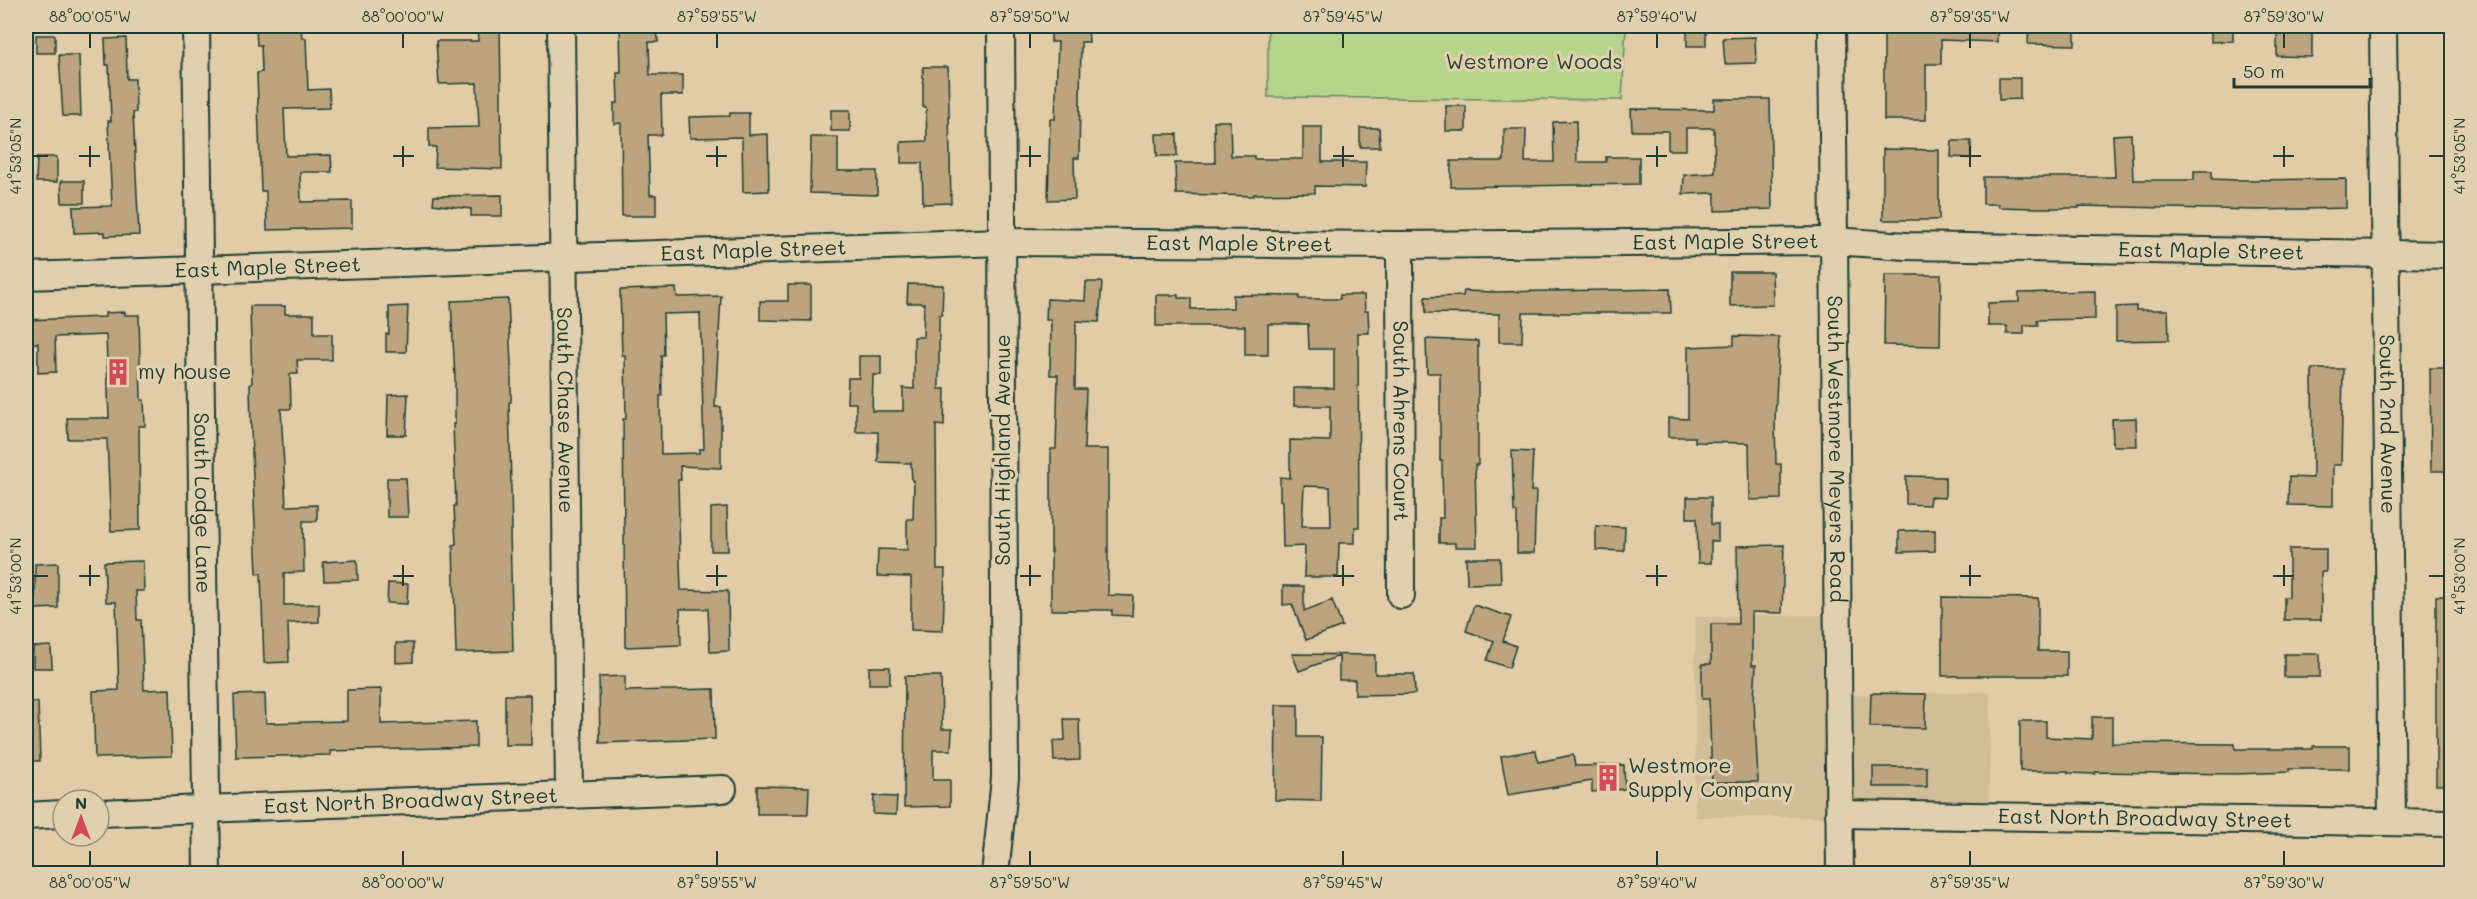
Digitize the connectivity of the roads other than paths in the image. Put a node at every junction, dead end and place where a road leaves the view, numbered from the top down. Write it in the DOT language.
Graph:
graph roads {
  1 [pos="196,26"];
  2 [pos="561,26"];
  3 [pos="1001,26"];
  4 [pos="1832,26"];
  5 [pos="2384,26"];
  6 [pos="1834,241"];
  7 [pos="1002,242"];
  8 [pos="1400,245"];
  9 [pos="2386,254"];
  10 [pos="2451,255"];
  11 [pos="563,257"];
  12 [pos="199,270"];
  13 [pos="26,276"];
  14 [pos="1401,595"];
  15 [pos="723,789"];
  16 [pos="569,795"];
  17 [pos="205,809"];
  18 [pos="111,813"];
  19 [pos="1839,814"];
  20 [pos="51,815"];
  21 [pos="26,816"];
  22 [pos="2392,822"];
  23 [pos="2451,823"];
  24 [pos="207,873"];
  25 [pos="995,873"];
  26 [pos="1840,873"];
  1 -- 12 [label="street, South Lodge Lane"];
  2 -- 11 [label="street, South Chase Avenue"];
  3 -- 7 [label="street, South Highland Avenue"];
  4 -- 6 [label="street, South Westmore Meyers Road"];
  5 -- 9 [label="street, South 2nd Avenue"];
  6 -- 8 [label="street, East Maple Street"];
  6 -- 9 [label="street, East Maple Street"];
  6 -- 19 [label="street, South Westmore Meyers Road"];
  7 -- 8 [label="street, East Maple Street"];
  7 -- 11 [label="street, East Maple Street"];
  7 -- 25 [label="street, South Highland Avenue"];
  8 -- 14 [label="street, South Ahrens Court"];
  9 -- 10 [label="street, East Maple Street"];
  9 -- 22 [label="street, South 2nd Avenue"];
  11 -- 12 [label="street, East Maple Street"];
  11 -- 16 [label="street, South Chase Avenue"];
  12 -- 13 [label="street, East Maple Street"];
  12 -- 17 [label="street, South Lodge Lane"];
  15 -- 16 [label="street, East North Broadway Street"];
  16 -- 17 [label="street, East North Broadway Street"];
  17 -- 18 [label="street, East North Broadway Street"];
  17 -- 24 [label="street, South Lodge Lane"];
  19 -- 22 [label="street, East North Broadway Street"];
  19 -- 26 [label="street, South Westmore Meyers Road"];
  20 -- 21 [label="street"];
  22 -- 23 [label="street, East North Broadway Street"];
}
